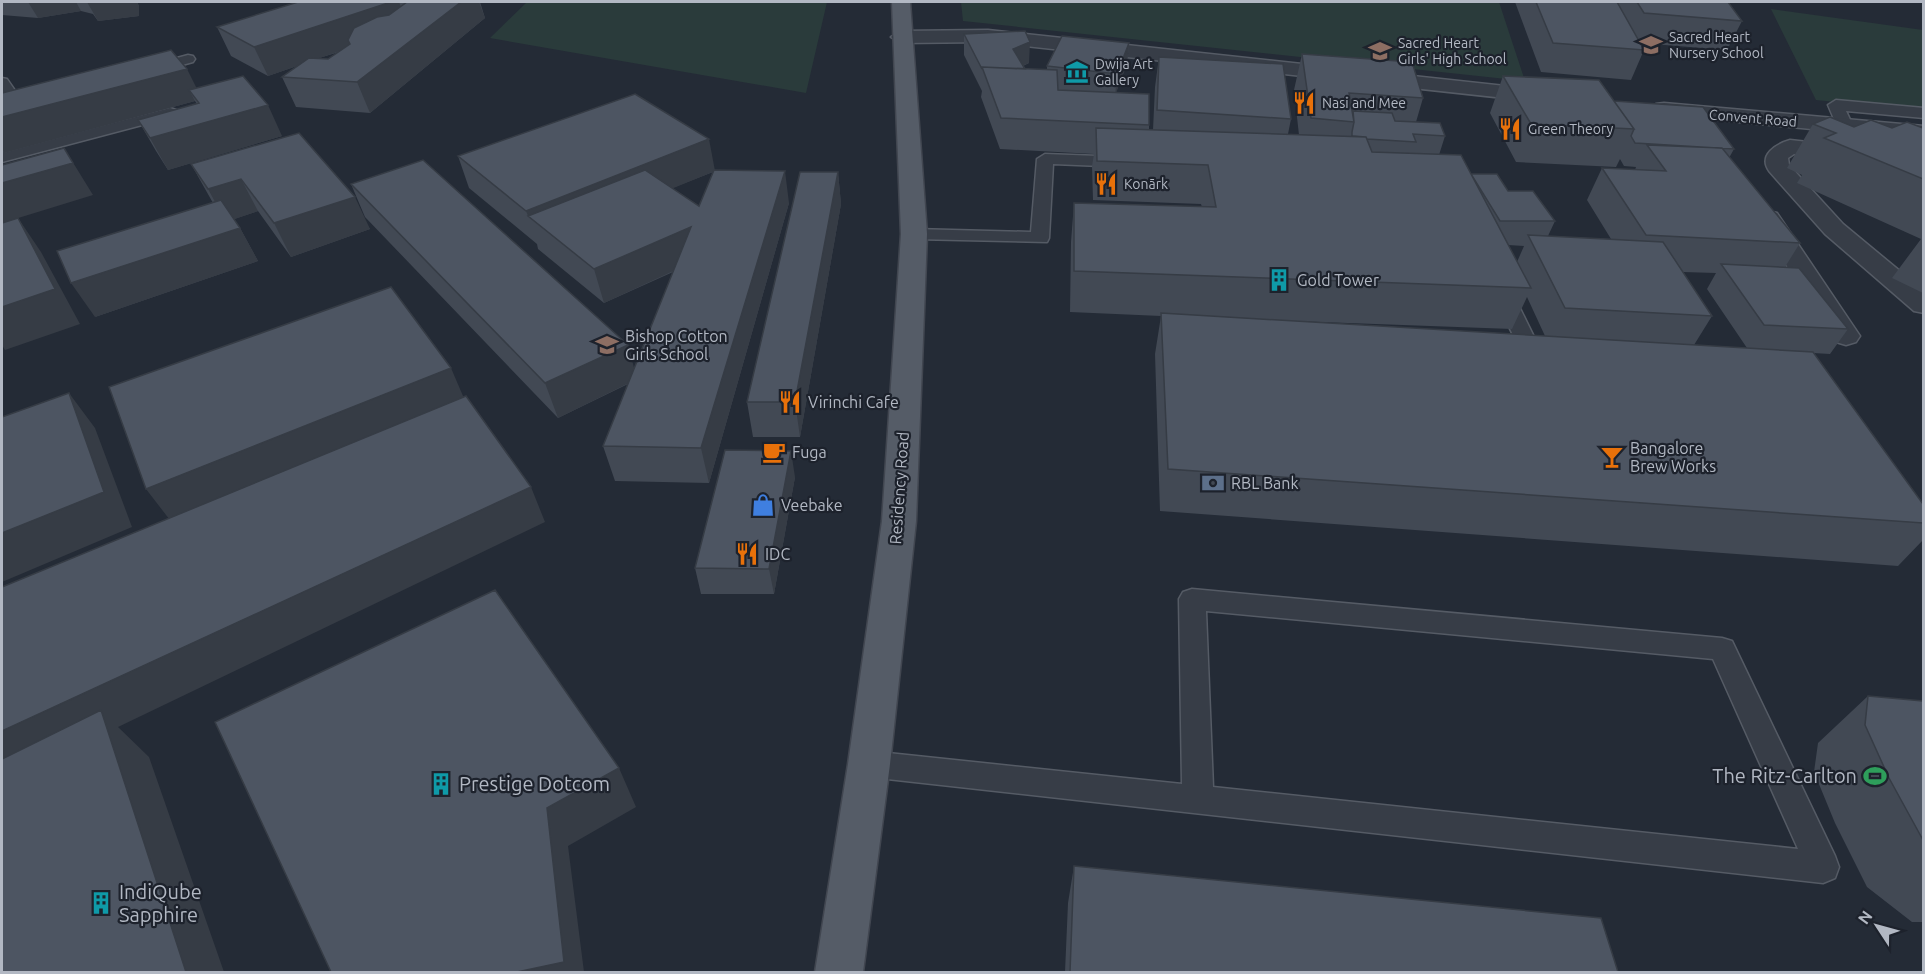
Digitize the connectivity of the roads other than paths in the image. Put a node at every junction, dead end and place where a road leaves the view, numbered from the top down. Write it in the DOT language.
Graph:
graph roads {
  1 [pos="902,2"];
  2 [pos="901,37"];
  3 [pos="188,59"];
  4 [pos="131,75"];
  5 [pos="2,82"];
  6 [pos="1566,99"];
  7 [pos="1645,107"];
  8 [pos="2,109"];
  9 [pos="186,109"];
  10 [pos="1923,113"];
  11 [pos="1845,126"];
  12 [pos="1923,133"];
  13 [pos="2,158"];
  14 [pos="1142,163"];
  15 [pos="1918,164"];
  16 [pos="1757,201"];
  17 [pos="914,234"];
  18 [pos="1496,279"];
  19 [pos="1923,305"];
  20 [pos="1846,336"];
  21 [pos="1526,341"];
  22 [pos="869,764"];
  23 [pos="1198,800"];
  24 [pos="839,972"];
  1 -- 2 [label="main road, Residency Road"];
  2 -- 6 [label="street"];
  2 -- 17 [label="main road, Residency Road"];
  3 -- 4 [label="lane"];
  5 -- 8 [label="lane"];
  7 -- 11 [label="street, Convent Road"];
  9 -- 13 [label="lane"];
  10 -- 11 [label="lane"];
  11 -- 12 [label="street, Convent Road"];
  11 -- 15 [label="street"];
  14 -- 17 [label="lane"];
  15 -- 19 [label="street"];
  16 -- 20 [label="street"];
  17 -- 22 [label="main road, Residency Road"];
  18 -- 21 [label="lane"];
  22 -- 23 [label="lane"];
  22 -- 24 [label="main road, Residency Road"];
  23 -- 23 [label="lane"];
}
